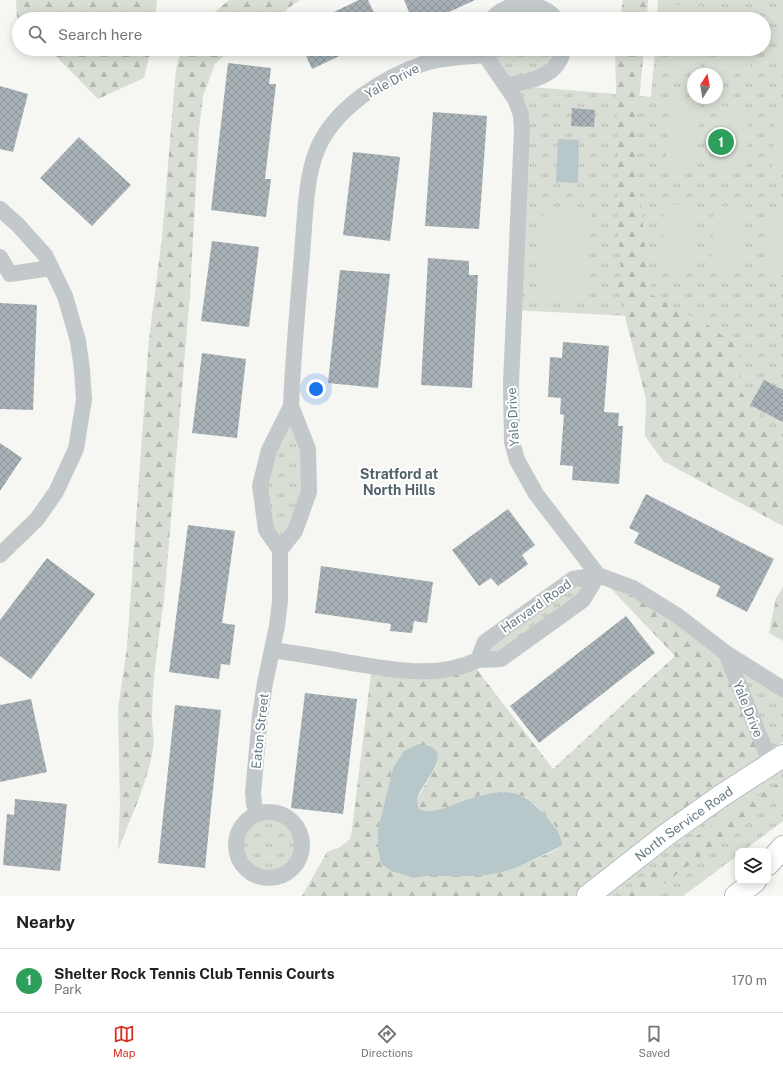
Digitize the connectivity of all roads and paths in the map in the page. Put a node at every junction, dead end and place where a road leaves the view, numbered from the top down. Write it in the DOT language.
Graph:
graph roads {
  1 [pos="500,12"];
  2 [pos="549,12"];
  3 [pos="458,56"];
  4 [pos="488,56"];
  5 [pos="560,56"];
  6 [pos="507,85"];
  7 [pos="0,209"];
  8 [pos="0,257"];
  9 [pos="51,268"];
  10 [pos="291,406"];
  11 [pos="280,550"];
  12 [pos="0,555"];
  13 [pos="598,575"];
  14 [pos="273,650"];
  15 [pos="726,654"];
  16 [pos="478,660"];
  17 [pos="783,689"];
  18 [pos="777,760"];
  19 [pos="257,814"];
  20 [pos="783,847"];
  21 [pos="771,861"];
  22 [pos="783,863"];
  23 [pos="771,871"];
  24 [pos="588,896"];
  1 -- 2 [label="street"];
  3 -- 10 [label="street, Yale Drive"];
  4 -- 6 [label="street, Yale Drive"];
  5 -- 6 [label="street"];
  6 -- 13 [label="street, Yale Drive"];
  7 -- 9 [label="street"];
  8 -- 9 [label="street"];
  9 -- 12 [label="street"];
  10 -- 11 [label="street, Yale Drive"];
  10 -- 11 [label="street, Yale Drive"];
  11 -- 14 [label="street"];
  13 -- 15 [label="street, Yale Drive"];
  13 -- 16 [label="street, Harvard Road"];
  13 -- 16 [label="street, Harvard Road"];
  14 -- 16 [label="street, Harvard Road"];
  14 -- 19 [label="street, Eaton Street"];
  15 -- 17 [label="street, Yale Drive"];
  15 -- 18 [label="street, Yale Drive"];
  18 -- 24 [label="main road, North Service Road"];
  19 -- 19 [label="street"];
  20 -- 21 [label="main road"];
  22 -- 23 [label="main road"];
}
